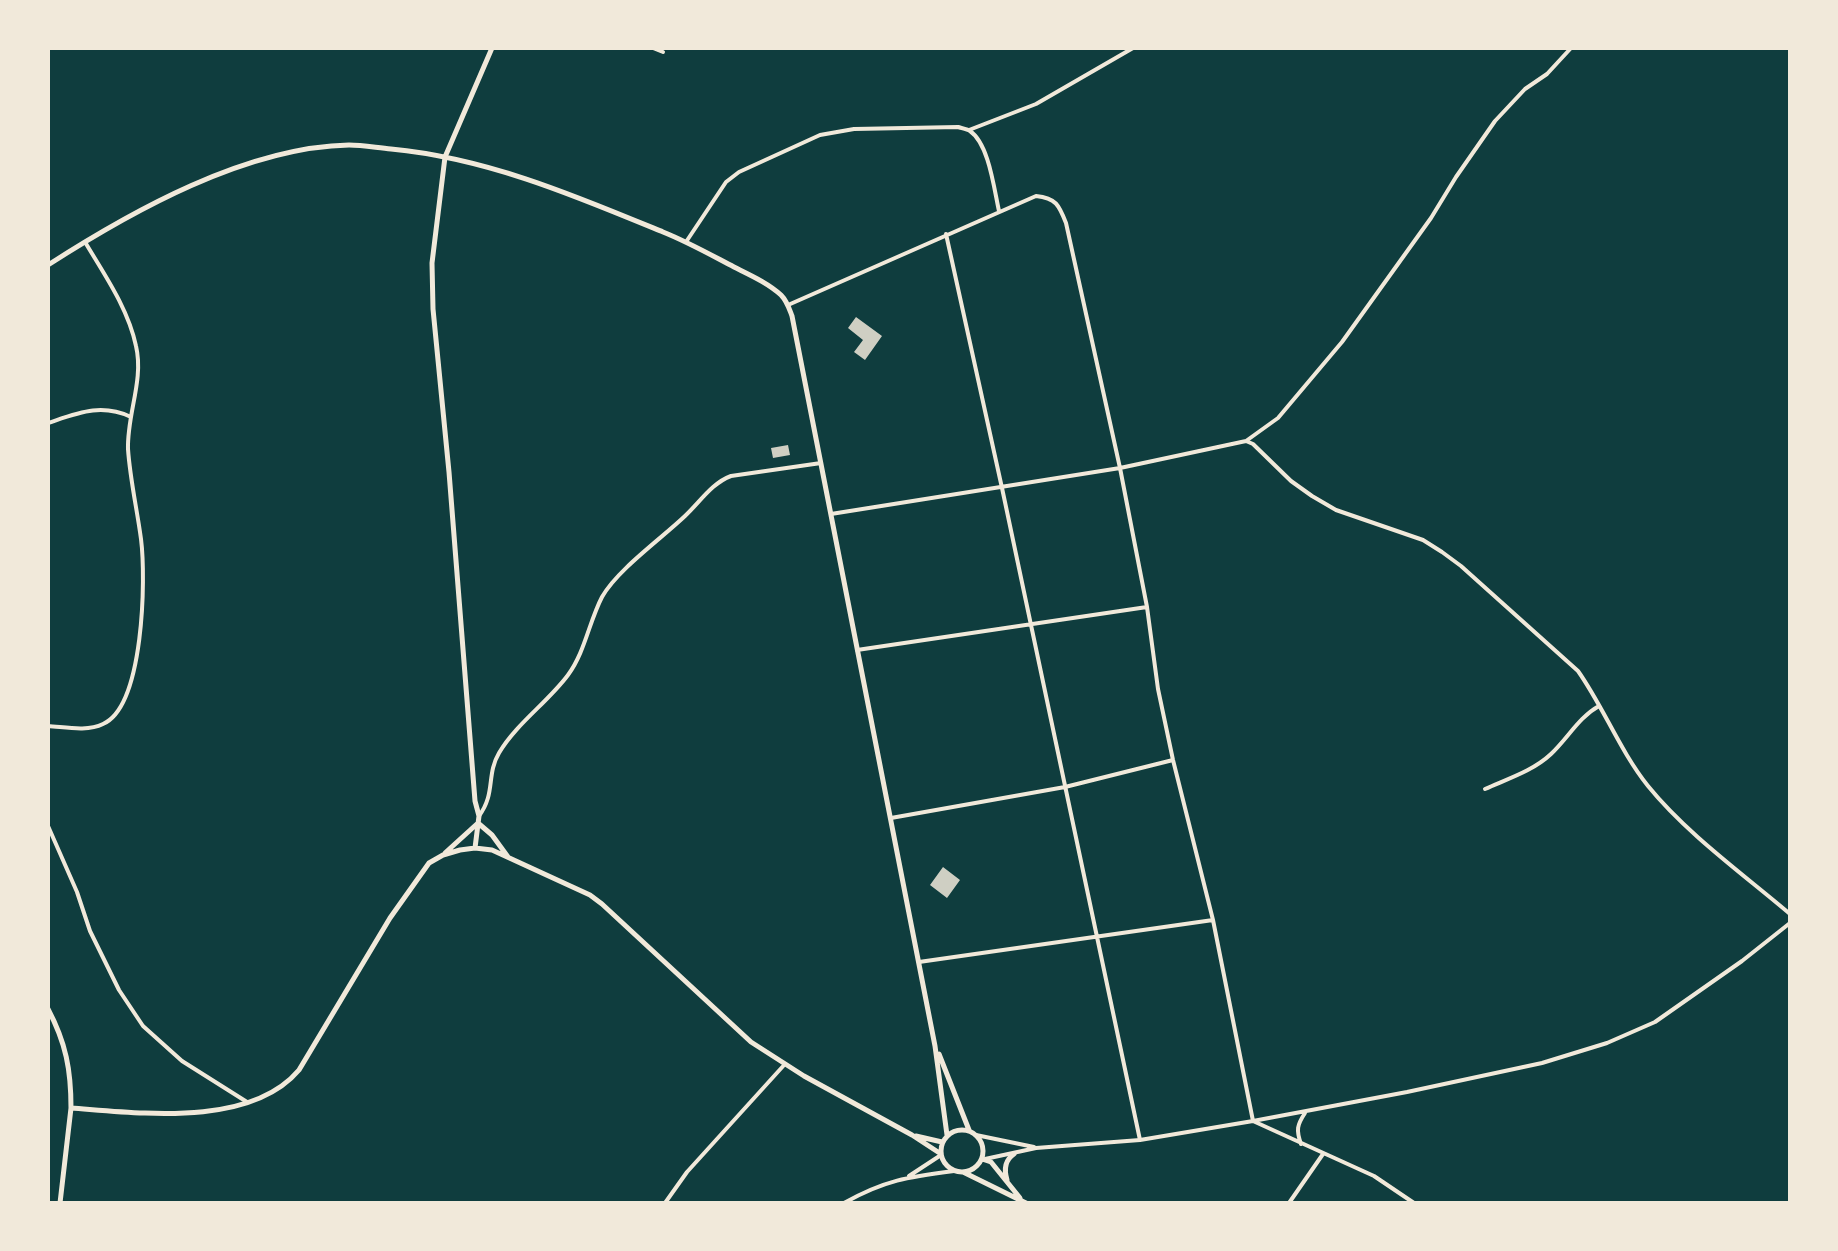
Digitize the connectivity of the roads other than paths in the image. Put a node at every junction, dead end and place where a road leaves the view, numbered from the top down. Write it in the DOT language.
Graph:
graph roads {
  1 [pos="492,48"];
  2 [pos="653,48"];
  3 [pos="1133,48"];
  4 [pos="1571,48"];
  5 [pos="663,52"];
  6 [pos="969,130"];
  7 [pos="445,157"];
  8 [pos="999,211"];
  9 [pos="946,234"];
  10 [pos="85,242"];
  11 [pos="686,242"];
  12 [pos="48,265"];
  13 [pos="788,305"];
  14 [pos="131,417"];
  15 [pos="48,423"];
  16 [pos="1246,441"];
  17 [pos="821,463"];
  18 [pos="1120,468"];
  19 [pos="1002,488"];
  20 [pos="831,514"];
  21 [pos="1147,607"];
  22 [pos="1030,625"];
  23 [pos="857,650"];
  24 [pos="1599,706"];
  25 [pos="48,726"];
  26 [pos="1173,760"];
  27 [pos="1065,787"];
  28 [pos="1485,789"];
  29 [pos="891,818"];
  30 [pos="479,820"];
  31 [pos="48,826"];
  32 [pos="475,848"];
  33 [pos="443,855"];
  34 [pos="509,858"];
  35 [pos="1790,914"];
  36 [pos="1213,920"];
  37 [pos="1790,923"];
  38 [pos="1096,938"];
  39 [pos="919,962"];
  40 [pos="48,1009"];
  41 [pos="935,1046"];
  42 [pos="785,1064"];
  43 [pos="247,1102"];
  44 [pos="71,1108"];
  45 [pos="1305,1112"];
  46 [pos="1253,1121"];
  47 [pos="969,1131"];
  48 [pos="912,1135"];
  49 [pos="947,1135"];
  50 [pos="976,1135"];
  51 [pos="1140,1140"];
  52 [pos="942,1142"];
  53 [pos="1301,1144"];
  54 [pos="1036,1148"];
  55 [pos="941,1154"];
  56 [pos="1014,1154"];
  57 [pos="1323,1154"];
  58 [pos="982,1159"];
  59 [pos="954,1171"];
  60 [pos="963,1172"];
  61 [pos="907,1177"];
  62 [pos="1009,1185"];
  63 [pos="1023,1201"];
  64 [pos="60,1203"];
  65 [pos="665,1203"];
  66 [pos="844,1203"];
  67 [pos="1289,1203"];
  68 [pos="1414,1203"];
  1 -- 7 [label="street"];
  2 -- 5 [label="street"];
  3 -- 6 [label="street"];
  4 -- 16 [label="street"];
  6 -- 8 [label="street"];
  6 -- 11 [label="street"];
  7 -- 10 [label="street"];
  7 -- 11 [label="street"];
  7 -- 30 [label="street"];
  8 -- 9 [label="street"];
  8 -- 18 [label="street"];
  9 -- 13 [label="street"];
  9 -- 19 [label="street"];
  10 -- 12 [label="street"];
  10 -- 14 [label="street"];
  11 -- 13 [label="street"];
  13 -- 17 [label="street"];
  14 -- 15 [label="street"];
  14 -- 25 [label="street"];
  16 -- 18 [label="street"];
  16 -- 24 [label="street"];
  17 -- 20 [label="street"];
  17 -- 30 [label="street"];
  18 -- 19 [label="street"];
  18 -- 21 [label="street"];
  19 -- 20 [label="street"];
  19 -- 22 [label="street"];
  20 -- 23 [label="street"];
  21 -- 22 [label="street"];
  21 -- 26 [label="street"];
  22 -- 23 [label="street"];
  22 -- 27 [label="street"];
  23 -- 29 [label="street"];
  24 -- 28 [label="street"];
  24 -- 35 [label="street"];
  26 -- 27 [label="street"];
  26 -- 36 [label="street"];
  27 -- 29 [label="street"];
  27 -- 38 [label="street"];
  29 -- 39 [label="street"];
  30 -- 32 [label="street"];
  30 -- 33 [label="street"];
  30 -- 34 [label="street"];
  31 -- 43 [label="street"];
  32 -- 33 [label="street"];
  32 -- 34 [label="street"];
  33 -- 43 [label="street"];
  34 -- 42 [label="street"];
  36 -- 38 [label="street"];
  36 -- 46 [label="street"];
  37 -- 45 [label="street"];
  38 -- 39 [label="street"];
  38 -- 51 [label="street"];
  39 -- 41 [label="street"];
  40 -- 44 [label="street"];
  41 -- 47 [label="street"];
  41 -- 49 [label="street"];
  42 -- 48 [label="street"];
  42 -- 65 [label="street"];
  43 -- 44 [label="street"];
  44 -- 64 [label="street"];
  45 -- 46 [label="street"];
  45 -- 53 [label="street"];
  46 -- 51 [label="street"];
  46 -- 53 [label="street"];
  47 -- 49 [label="street"];
  47 -- 50 [label="street"];
  48 -- 52 [label="street"];
  48 -- 55 [label="street"];
  49 -- 52 [label="street"];
  50 -- 54 [label="street"];
  50 -- 58 [label="street"];
  51 -- 54 [label="street"];
  52 -- 55 [label="street"];
  53 -- 57 [label="street"];
  54 -- 56 [label="street"];
  55 -- 59 [label="street"];
  55 -- 61 [label="street"];
  56 -- 58 [label="street"];
  56 -- 62 [label="street"];
  57 -- 67 [label="street"];
  57 -- 68 [label="street"];
  58 -- 60 [label="street"];
  58 -- 62 [label="street"];
  59 -- 60 [label="street"];
  59 -- 61 [label="street"];
  60 -- 63 [label="street"];
  61 -- 66 [label="street"];
  62 -- 63 [label="street"];
}
